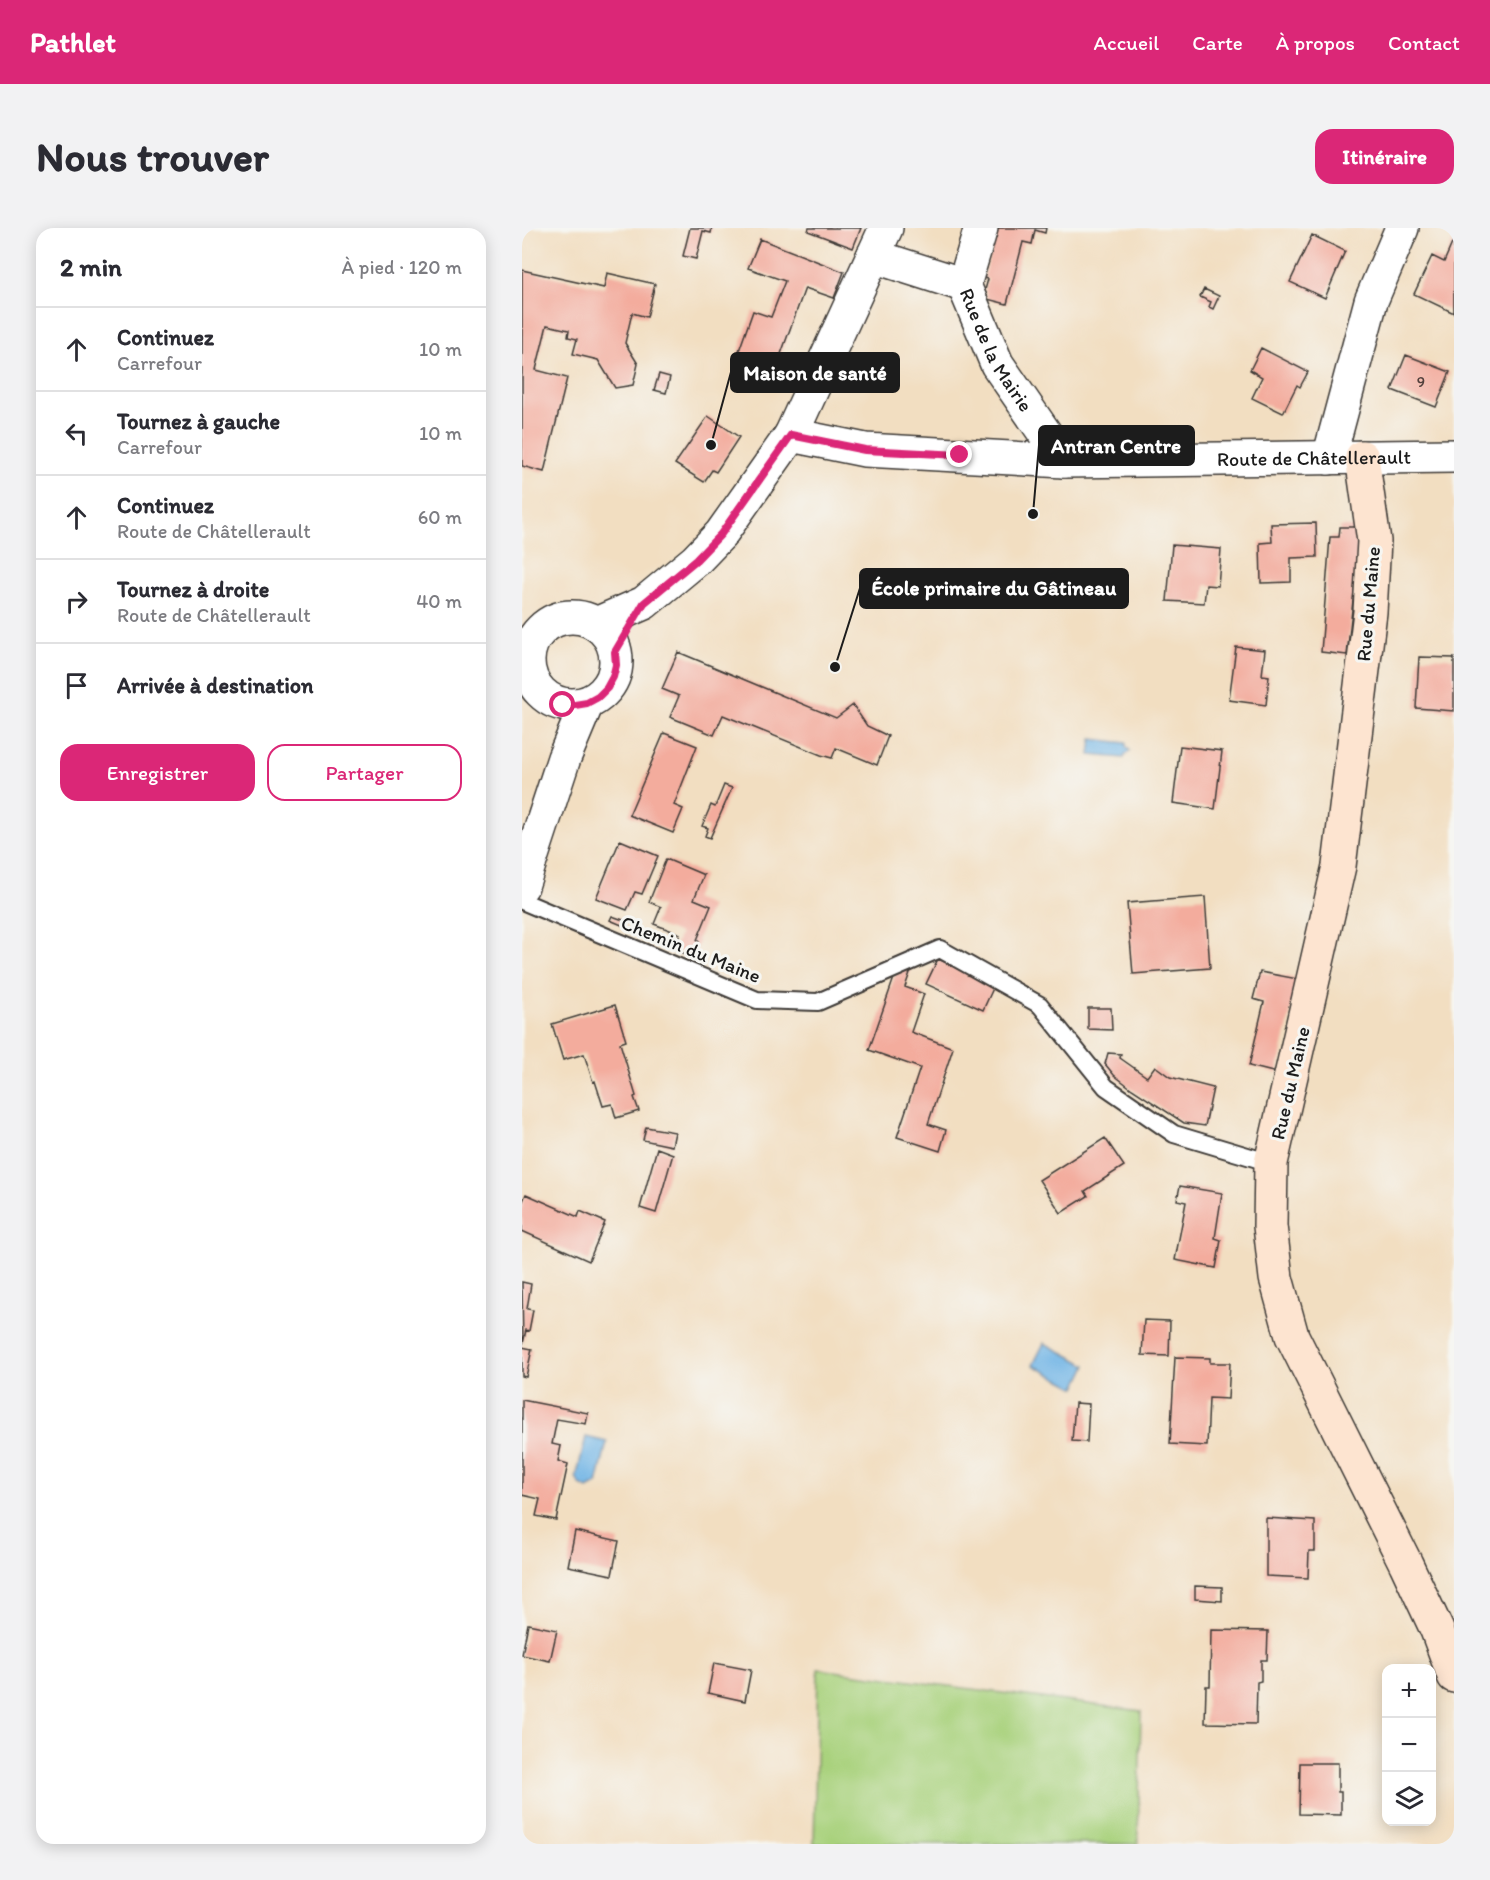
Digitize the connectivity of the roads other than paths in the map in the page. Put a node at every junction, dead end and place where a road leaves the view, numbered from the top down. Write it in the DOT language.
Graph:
graph roads {
  1 [pos="981,228"];
  2 [pos="1402,228"];
  3 [pos="879,242"];
  4 [pos="964,285"];
  5 [pos="791,435"];
  6 [pos="1454,456"];
  7 [pos="1362,457"];
  8 [pos="1329,458"];
  9 [pos="1064,461"];
  10 [pos="644,603"];
  11 [pos="596,624"];
  12 [pos="531,629"];
  13 [pos="615,652"];
  14 [pos="525,665"];
  15 [pos="551,701"];
  16 [pos="587,703"];
  17 [pos="564,758"];
  18 [pos="522,885"];
  19 [pos="522,901"];
  20 [pos="1271,1163"];
  21 [pos="1454,1676"];
  1 -- 4 [label="street, Rue de la Mairie"];
  2 -- 8 [label="street"];
  3 -- 4 [label="street"];
  3 -- 5 [label="street"];
  4 -- 9 [label="street, Rue de la Mairie"];
  5 -- 9 [label="street, Route de Châtellerault"];
  5 -- 10 [label="street"];
  6 -- 7 [label="street, Route de Châtellerault"];
  7 -- 8 [label="street, Route de Châtellerault"];
  7 -- 20 [label="street, Rue du Maine"];
  8 -- 9 [label="street, Route de Châtellerault"];
  10 -- 11 [label="street"];
  10 -- 13 [label="street"];
  11 -- 12 [label="street"];
  11 -- 13 [label="street"];
  12 -- 14 [label="street"];
  13 -- 16 [label="street"];
  14 -- 15 [label="street"];
  15 -- 16 [label="street"];
  15 -- 17 [label="street"];
  16 -- 17 [label="street"];
  17 -- 18 [label="street"];
  19 -- 20 [label="lane, Chemin du Maine"];
  20 -- 21 [label="street, Rue du Maine"];
}
